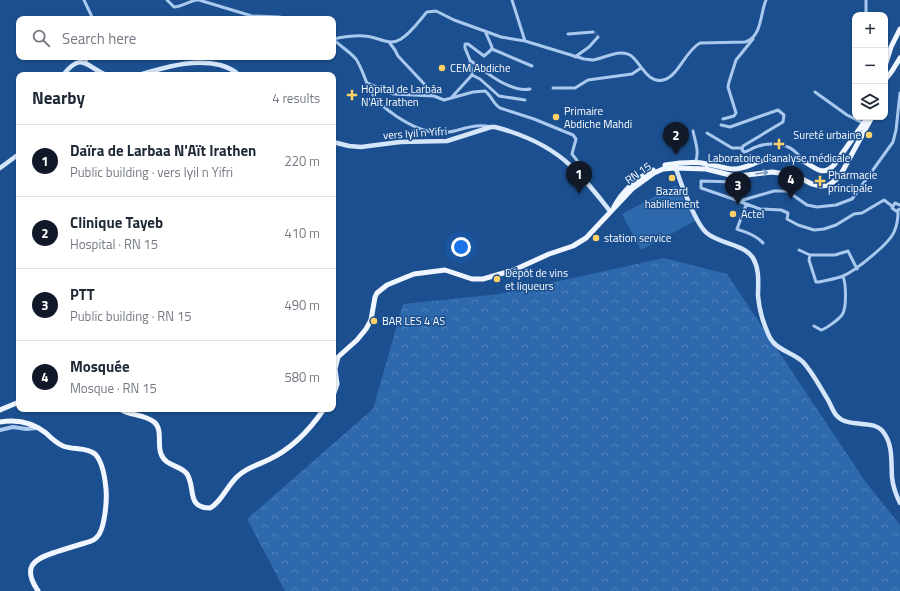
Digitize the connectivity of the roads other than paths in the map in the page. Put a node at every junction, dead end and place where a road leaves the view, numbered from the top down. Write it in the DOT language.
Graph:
graph roads {
  1 [pos="84,0"];
  2 [pos="168,0"];
  3 [pos="198,0"];
  4 [pos="512,0"];
  5 [pos="766,0"];
  6 [pos="866,0"];
  7 [pos="866,12"];
  8 [pos="92,16"];
  9 [pos="252,16"];
  10 [pos="900,29"];
  11 [pos="485,31"];
  12 [pos="593,32"];
  13 [pos="568,34"];
  14 [pos="755,36"];
  15 [pos="598,37"];
  16 [pos="336,39"];
  17 [pos="525,41"];
  18 [pos="336,42"];
  19 [pos="389,42"];
  20 [pos="492,49"];
  21 [pos="888,56"];
  22 [pos="575,57"];
  23 [pos="900,58"];
  24 [pos="86,60"];
  25 [pos="470,60"];
  26 [pos="85,63"];
  27 [pos="532,66"];
  28 [pos="641,68"];
  29 [pos="66,72"];
  30 [pos="101,72"];
  31 [pos="149,72"];
  32 [pos="236,72"];
  33 [pos="472,75"];
  34 [pos="888,76"];
  35 [pos="367,83"];
  36 [pos="553,88"];
  37 [pos="530,89"];
  38 [pos="815,92"];
  39 [pos="900,93"];
  40 [pos="434,96"];
  41 [pos="450,100"];
  42 [pos="525,100"];
  43 [pos="723,119"];
  44 [pos="866,120"];
  45 [pos="870,120"];
  46 [pos="863,123"];
  47 [pos="721,125"];
  48 [pos="491,127"];
  49 [pos="693,131"];
  50 [pos="707,133"];
  51 [pos="336,143"];
  52 [pos="742,148"];
  53 [pos="16,156"];
  54 [pos="803,159"];
  55 [pos="695,163"];
  56 [pos="674,166"];
  57 [pos="0,168"];
  58 [pos="742,176"];
  59 [pos="583,180"];
  60 [pos="736,200"];
  61 [pos="900,204"];
  62 [pos="746,205"];
  63 [pos="892,206"];
  64 [pos="612,210"];
  65 [pos="899,210"];
  66 [pos="763,243"];
  67 [pos="799,250"];
  68 [pos="810,255"];
  69 [pos="857,268"];
  70 [pos="843,276"];
  71 [pos="814,326"];
  72 [pos="336,362"];
  73 [pos="336,374"];
  74 [pos="336,389"];
  75 [pos="16,403"];
  76 [pos="0,410"];
  77 [pos="126,412"];
  78 [pos="322,412"];
  79 [pos="0,422"];
  80 [pos="38,428"];
  81 [pos="0,430"];
  82 [pos="900,503"];
  83 [pos="38,591"];
  1 -- 8 [label="street"];
  2 -- 3 [label="street"];
  3 -- 9 [label="street"];
  4 -- 17 [label="street"];
  5 -- 14 [label="street"];
  6 -- 7 [label="street"];
  10 -- 21 [label="main road"];
  11 -- 17 [label="street"];
  11 -- 19 [label="street"];
  11 -- 20 [label="street"];
  12 -- 13 [label="street"];
  14 -- 28 [label="street"];
  14 -- 43 [label="street"];
  15 -- 22 [label="street"];
  16 -- 19 [label="street"];
  17 -- 22 [label="street"];
  18 -- 35 [label="street"];
  19 -- 40 [label="street"];
  20 -- 25 [label="street"];
  20 -- 27 [label="street"];
  22 -- 28 [label="street"];
  23 -- 34 [label="main road"];
  24 -- 26 [label="street"];
  25 -- 33 [label="street"];
  25 -- 37 [label="street"];
  26 -- 29 [label="main road"];
  26 -- 30 [label="main road"];
  28 -- 36 [label="street"];
  31 -- 32 [label="main road"];
  33 -- 41 [label="street"];
  33 -- 42 [label="street"];
  35 -- 40 [label="street"];
  35 -- 48 [label="street"];
  38 -- 46 [label="street"];
  39 -- 60 [label="street"];
  40 -- 41 [label="street"];
  41 -- 59 [label="street"];
  44 -- 46 [label="main road"];
  58 -- 45 [label="main road, RN 15, one-way"];
  46 -- 54 [label="main road"];
  47 -- 52 [label="street"];
  48 -- 51 [label="main road, vers Iγil n Yifri"];
  48 -- 59 [label="main road"];
  49 -- 55 [label="street"];
  50 -- 52 [label="street"];
  52 -- 54 [label="street"];
  53 -- 57 [label="main road"];
  54 -- 55 [label="main road, RN 15"];
  55 -- 56 [label="main road, RN 15"];
  56 -- 58 [label="main road, RN 15"];
  56 -- 64 [label="main road, RN 15"];
  56 -- 82 [label="main road"];
  58 -- 60 [label="street"];
  59 -- 64 [label="main road"];
  60 -- 62 [label="street"];
  61 -- 63 [label="street"];
  62 -- 63 [label="street"];
  62 -- 66 [label="street"];
  63 -- 65 [label="street"];
  64 -- 72 [label="main road, RN 15"];
  65 -- 69 [label="street"];
  67 -- 68 [label="street"];
  68 -- 69 [label="street"];
  68 -- 70 [label="street"];
  69 -- 70 [label="street"];
  70 -- 71 [label="street"];
  73 -- 74 [label="main road, RN 15"];
  75 -- 76 [label="main road"];
  77 -- 78 [label="main road"];
  79 -- 80 [label="main road"];
  80 -- 81 [label="street"];
  80 -- 83 [label="main road"];
}
